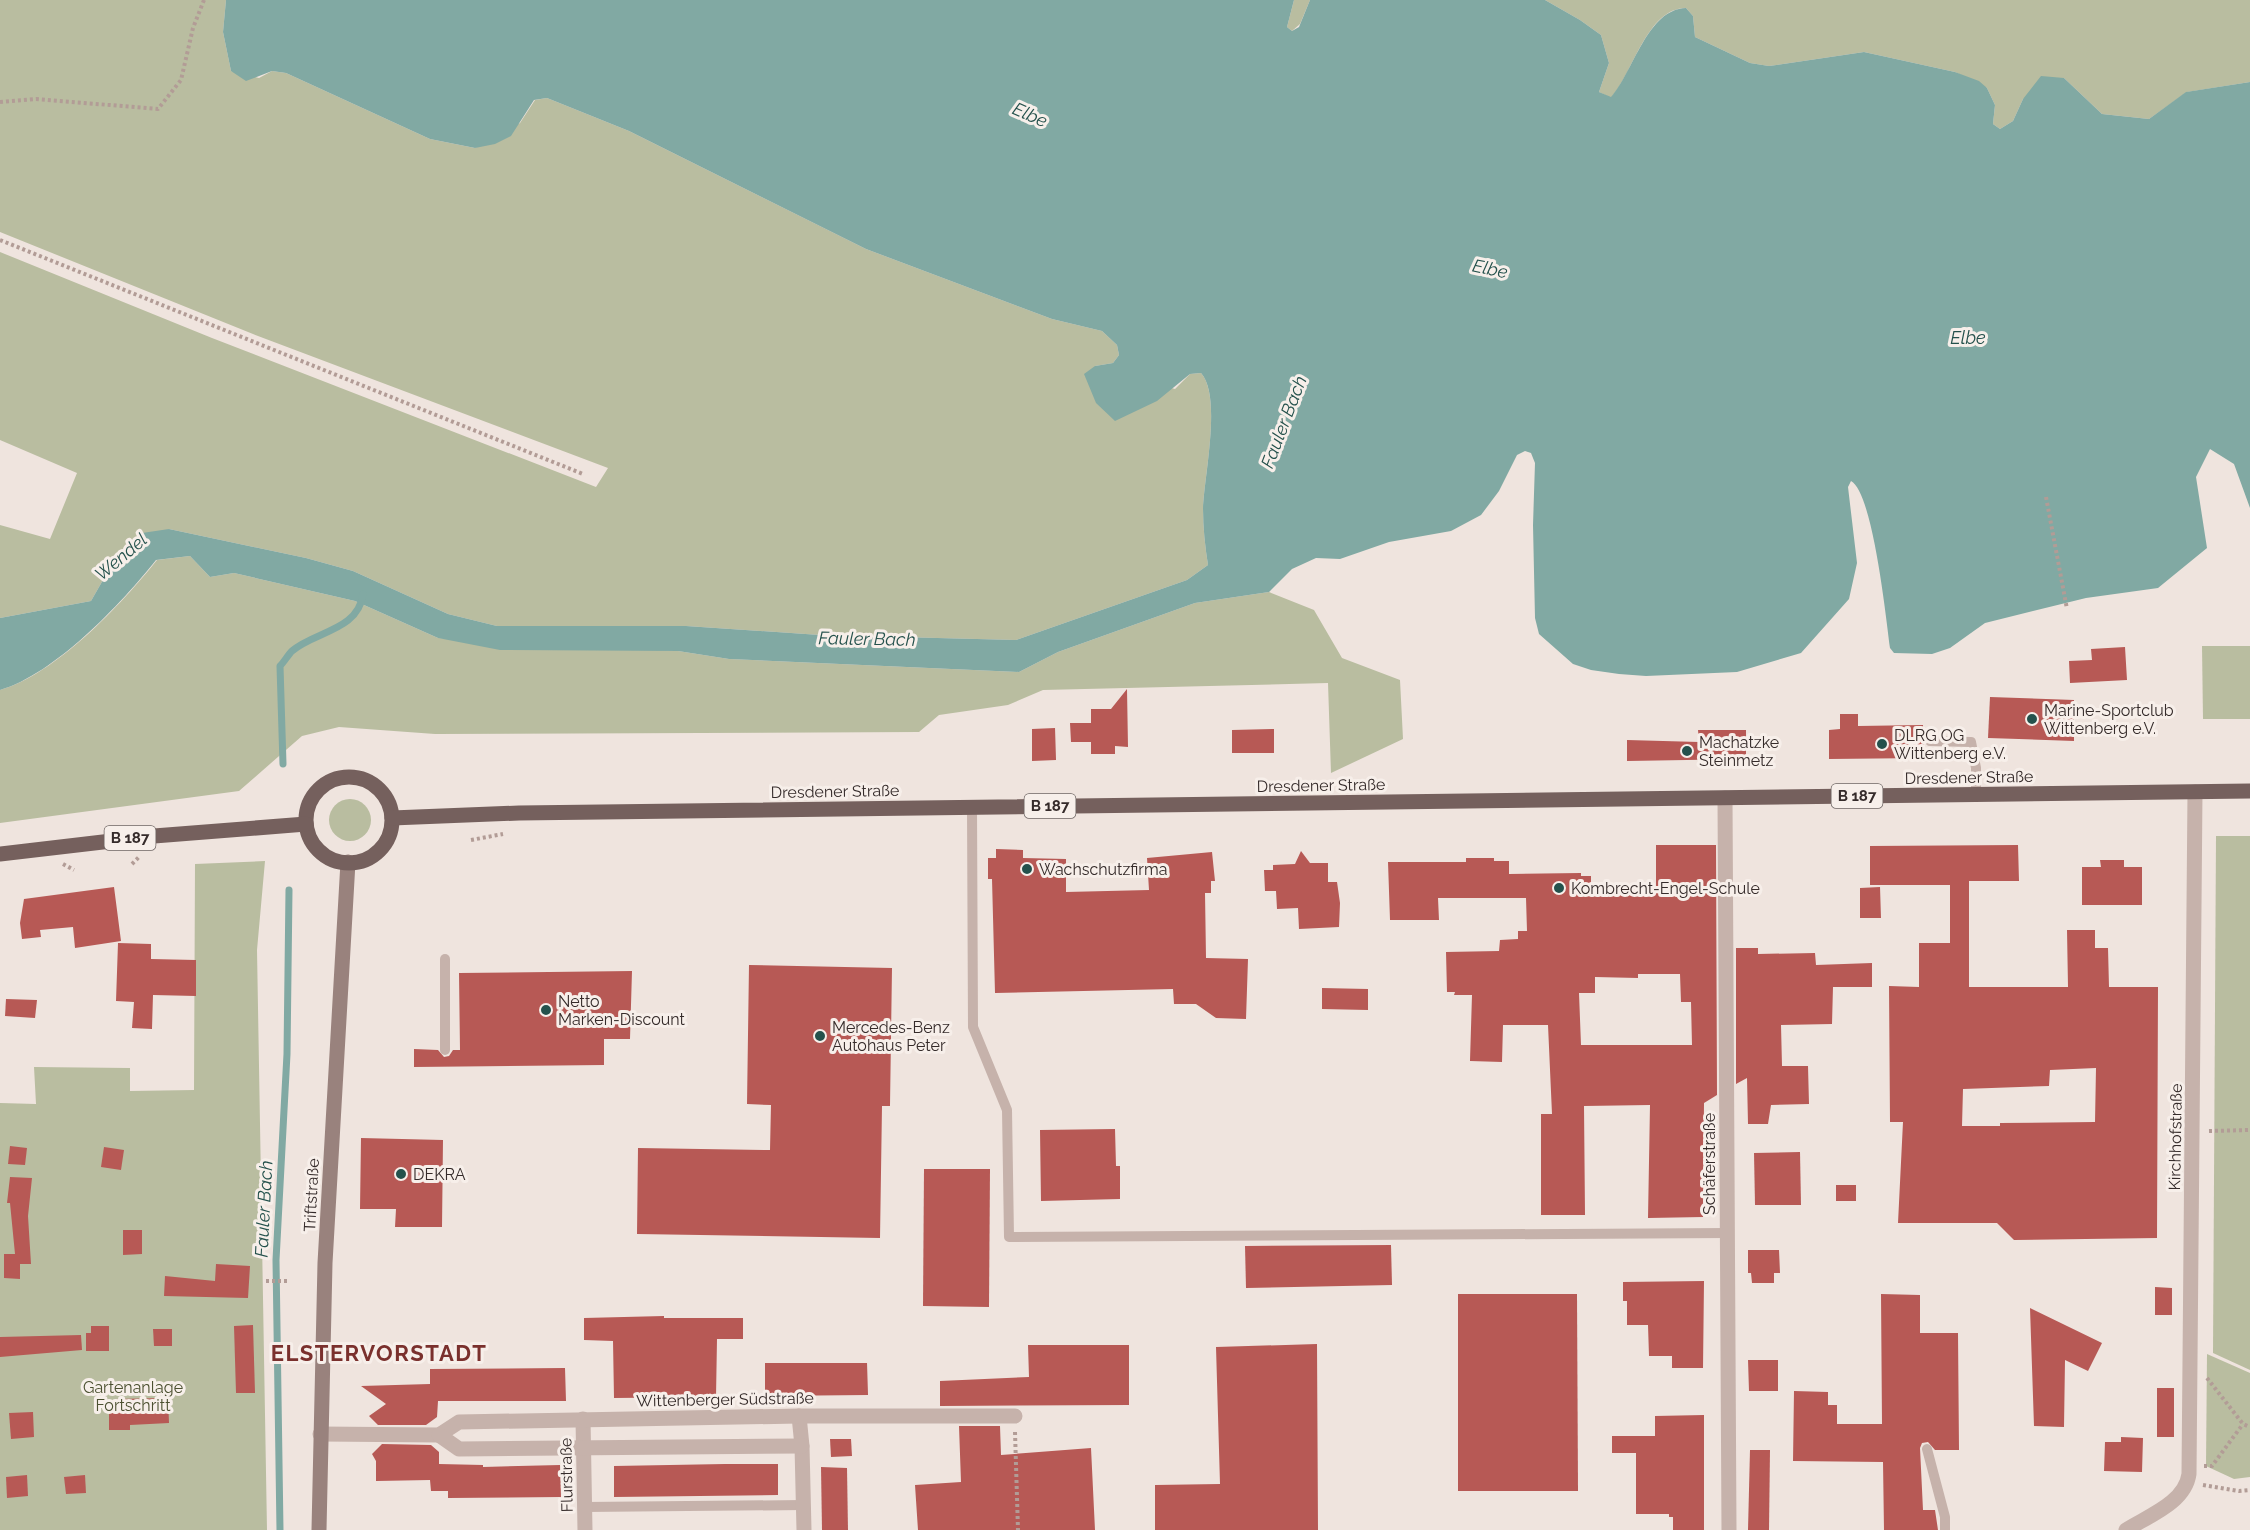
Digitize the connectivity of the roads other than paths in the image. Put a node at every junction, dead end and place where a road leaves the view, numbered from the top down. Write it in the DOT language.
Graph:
graph roads {
  1 [pos="1930,741"];
  2 [pos="2250,791"];
  3 [pos="2195,792"];
  4 [pos="1976,795"];
  5 [pos="1725,798"];
  6 [pos="972,807"];
  7 [pos="392,818"];
  8 [pos="306,824"];
  9 [pos="0,854"];
  10 [pos="348,862"];
  11 [pos="445,959"];
  12 [pos="445,1050"];
  13 [pos="1727,1233"];
  14 [pos="799,1416"];
  15 [pos="1015,1416"];
  16 [pos="583,1419"];
  17 [pos="320,1434"];
  18 [pos="439,1435"];
  19 [pos="802,1446"];
  20 [pos="584,1448"];
  21 [pos="1927,1449"];
  22 [pos="803,1505"];
  23 [pos="585,1507"];
  24 [pos="319,1530"];
  25 [pos="585,1530"];
  26 [pos="804,1530"];
  27 [pos="1729,1530"];
  28 [pos="1945,1530"];
  29 [pos="2126,1530"];
  1 -- 4 [label="lane"];
  2 -- 3 [label="main road, Dresdener Straße / B 187"];
  3 -- 4 [label="main road, Dresdener Straße / B 187"];
  3 -- 29 [label="street, Kirchhofstraße"];
  4 -- 5 [label="main road, Dresdener Straße / B 187"];
  5 -- 6 [label="main road, Dresdener Straße / B 187"];
  5 -- 13 [label="street, Schäferstraße"];
  6 -- 7 [label="main road, Dresdener Straße / B 187"];
  6 -- 13 [label="lane"];
  7 -- 8 [label="main road"];
  7 -- 10 [label="main road"];
  8 -- 9 [label="main road, B 187"];
  8 -- 10 [label="main road"];
  10 -- 17 [label="main road, Triftstraße"];
  11 -- 12 [label="lane"];
  13 -- 27 [label="street, Schäferstraße"];
  14 -- 15 [label="street, Wittenberger Südstraße"];
  14 -- 16 [label="street, Wittenberger Südstraße"];
  14 -- 19 [label="street"];
  16 -- 18 [label="street, Wittenberger Südstraße"];
  16 -- 20 [label="street, Flurstraße"];
  17 -- 18 [label="street, Wittenberger Südstraße"];
  17 -- 24 [label="main road, Triftstraße"];
  18 -- 20 [label="street, Wittenberger Südstraße"];
  19 -- 20 [label="street, Wittenberger Südstraße"];
  19 -- 22 [label="street"];
  20 -- 23 [label="street, Flurstraße"];
  21 -- 28 [label="lane"];
  22 -- 23 [label="lane"];
  22 -- 26 [label="street"];
  23 -- 25 [label="street, Flurstraße"];
}
